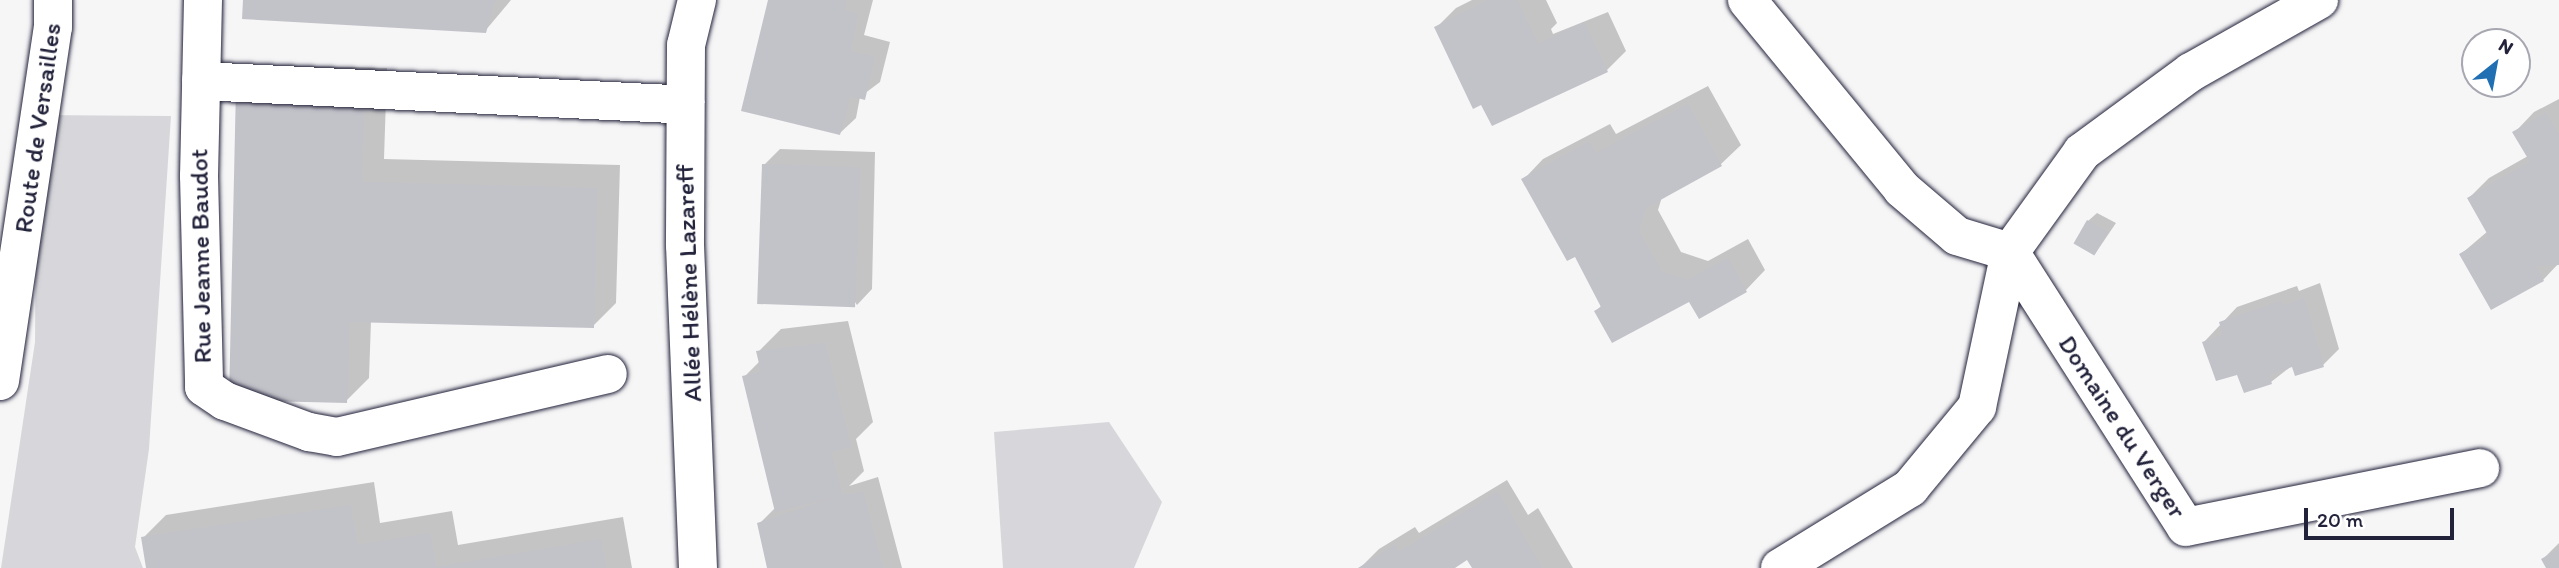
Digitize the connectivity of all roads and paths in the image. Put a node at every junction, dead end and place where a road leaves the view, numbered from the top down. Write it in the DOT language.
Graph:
graph roads {
  1 [pos="53,0"];
  2 [pos="203,0"];
  3 [pos="697,0"];
  4 [pos="1747,0"];
  5 [pos="2319,0"];
  6 [pos="201,81"];
  7 [pos="685,105"];
  8 [pos="2010,253"];
  9 [pos="608,374"];
  10 [pos="0,381"];
  11 [pos="2480,468"];
  12 [pos="698,568"];
  13 [pos="1780,568"];
  1 -- 10 [label="street, Route de Versailles"];
  2 -- 6 [label="street, Rue Jeanne Baudot"];
  3 -- 7 [label="street, Allée Hélène Lazareff"];
  4 -- 8 [label="street"];
  5 -- 8 [label="street"];
  6 -- 7 [label="street"];
  6 -- 9 [label="street, Rue Jeanne Baudot"];
  7 -- 12 [label="street, Allée Hélène Lazareff"];
  8 -- 11 [label="street, Domaine du Verger"];
  8 -- 13 [label="street"];
}
